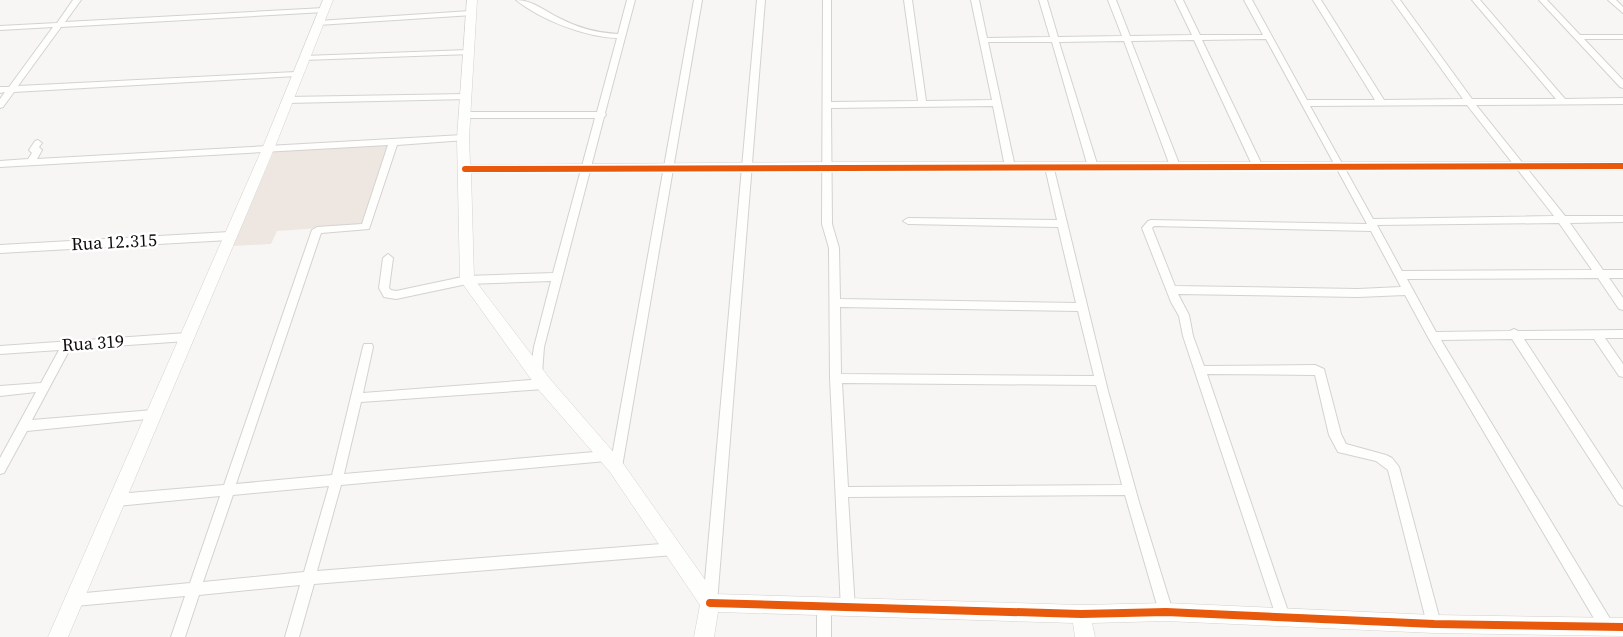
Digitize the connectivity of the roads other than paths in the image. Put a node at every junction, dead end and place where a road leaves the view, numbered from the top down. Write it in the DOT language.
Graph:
graph roads {
  1 [pos="76,0"];
  2 [pos="519,0"];
  3 [pos="631,0"];
  4 [pos="698,0"];
  5 [pos="761,0"];
  6 [pos="828,0"];
  7 [pos="908,0"];
  8 [pos="975,0"];
  9 [pos="1043,0"];
  10 [pos="1112,0"];
  11 [pos="1179,0"];
  12 [pos="1248,0"];
  13 [pos="1317,0"];
  14 [pos="1396,0"];
  15 [pos="1476,0"];
  16 [pos="1543,0"];
  17 [pos="1612,0"];
  18 [pos="471,7"];
  19 [pos="323,11"];
  20 [pos="1623,11"];
  21 [pos="58,25"];
  22 [pos="0,28"];
  23 [pos="622,36"];
  24 [pos="1623,36"];
  25 [pos="1268,37"];
  26 [pos="1578,37"];
  27 [pos="1198,38"];
  28 [pos="1054,39"];
  29 [pos="1127,39"];
  30 [pos="984,40"];
  31 [pos="468,52"];
  32 [pos="304,58"];
  33 [pos="296,74"];
  34 [pos="1623,85"];
  35 [pos="0,90"];
  36 [pos="11,90"];
  37 [pos="466,97"];
  38 [pos="287,100"];
  39 [pos="1469,101"];
  40 [pos="1562,101"];
  41 [pos="1623,101"];
  42 [pos="1381,102"];
  43 [pos="922,103"];
  44 [pos="996,103"];
  45 [pos="1305,103"];
  46 [pos="0,105"];
  47 [pos="828,105"];
  48 [pos="464,115"];
  49 [pos="602,115"];
  50 [pos="464,138"];
  51 [pos="393,142"];
  52 [pos="38,143"];
  53 [pos="268,149"];
  54 [pos="32,162"];
  55 [pos="0,164"];
  56 [pos="1521,165"];
  57 [pos="827,166"];
  58 [pos="1175,166"];
  59 [pos="1340,166"];
  60 [pos="1623,166"];
  61 [pos="670,167"];
  62 [pos="1010,167"];
  63 [pos="1050,167"];
  64 [pos="1093,167"];
  65 [pos="1258,167"];
  66 [pos="588,168"];
  67 [pos="748,168"];
  68 [pos="465,169"];
  69 [pos="1623,219"];
  70 [pos="1563,220"];
  71 [pos="908,221"];
  72 [pos="1062,224"];
  73 [pos="1372,225"];
  74 [pos="229,236"];
  75 [pos="0,249"];
  76 [pos="388,258"];
  77 [pos="1599,274"];
  78 [pos="1623,274"];
  79 [pos="1399,275"];
  80 [pos="558,278"];
  81 [pos="467,280"];
  82 [pos="1171,290"];
  83 [pos="1408,291"];
  84 [pos="835,303"];
  85 [pos="1623,306"];
  86 [pos="1081,307"];
  87 [pos="1514,333"];
  88 [pos="1596,333"];
  89 [pos="1623,334"];
  90 [pos="1433,336"];
  91 [pos="187,337"];
  92 [pos="67,345"];
  93 [pos="368,347"];
  94 [pos="0,350"];
  95 [pos="1200,370"];
  96 [pos="1623,373"];
  97 [pos="540,378"];
  98 [pos="836,378"];
  99 [pos="1101,381"];
  100 [pos="44,387"];
  101 [pos="0,391"];
  102 [pos="357,398"];
  103 [pos="153,415"];
  104 [pos="23,426"];
  105 [pos="611,461"];
  106 [pos="0,469"];
  107 [pos="337,478"];
  108 [pos="230,489"];
  109 [pos="1127,490"];
  110 [pos="841,492"];
  111 [pos="117,500"];
  112 [pos="1623,500"];
  113 [pos="674,549"];
  114 [pos="308,578"];
  115 [pos="194,590"];
  116 [pos="75,600"];
  117 [pos="710,603"];
  118 [pos="824,608"];
  119 [pos="848,609"];
  120 [pos="1166,612"];
  121 [pos="1081,614"];
  122 [pos="1283,617"];
  123 [pos="1434,624"];
  124 [pos="1615,627"];
  125 [pos="58,637"];
  126 [pos="178,637"];
  127 [pos="292,637"];
  128 [pos="704,637"];
  129 [pos="824,637"];
  130 [pos="1085,637"];
  1 -- 21 [label="street"];
  2 -- 23 [label="street"];
  3 -- 23 [label="street"];
  4 -- 61 [label="street"];
  5 -- 67 [label="street"];
  6 -- 47 [label="street"];
  7 -- 43 [label="street"];
  8 -- 30 [label="street"];
  9 -- 28 [label="street"];
  10 -- 29 [label="street"];
  11 -- 27 [label="street"];
  12 -- 25 [label="street"];
  13 -- 42 [label="street"];
  14 -- 39 [label="street"];
  15 -- 40 [label="street"];
  16 -- 26 [label="street"];
  17 -- 20 [label="street"];
  18 -- 19 [label="street"];
  18 -- 31 [label="street"];
  19 -- 21 [label="street"];
  19 -- 32 [label="street"];
  21 -- 22 [label="street"];
  21 -- 36 [label="street"];
  23 -- 49 [label="street"];
  24 -- 26 [label="street"];
  25 -- 27 [label="street"];
  25 -- 45 [label="street"];
  26 -- 34 [label="street"];
  27 -- 29 [label="street"];
  27 -- 65 [label="street"];
  28 -- 29 [label="street"];
  28 -- 30 [label="street"];
  28 -- 64 [label="street"];
  29 -- 58 [label="street"];
  30 -- 44 [label="street"];
  31 -- 32 [label="street"];
  31 -- 37 [label="street"];
  32 -- 33 [label="street"];
  33 -- 36 [label="street"];
  33 -- 38 [label="street"];
  35 -- 36 [label="street"];
  36 -- 46 [label="street"];
  37 -- 38 [label="street"];
  37 -- 48 [label="street"];
  38 -- 53 [label="street"];
  39 -- 40 [label="street"];
  39 -- 42 [label="street"];
  39 -- 56 [label="street"];
  40 -- 41 [label="street"];
  42 -- 45 [label="street"];
  43 -- 44 [label="street"];
  43 -- 47 [label="street"];
  44 -- 62 [label="street"];
  45 -- 59 [label="street"];
  47 -- 57 [label="street"];
  48 -- 49 [label="street"];
  48 -- 50 [label="street"];
  49 -- 66 [label="street"];
  50 -- 51 [label="street"];
  50 -- 68 [label="street"];
  51 -- 53 [label="street"];
  51 -- 108 [label="street"];
  52 -- 54 [label="street"];
  53 -- 54 [label="street"];
  53 -- 74 [label="street"];
  54 -- 55 [label="street"];
  56 -- 59 [label="street"];
  56 -- 60 [label="street"];
  56 -- 70 [label="street"];
  57 -- 62 [label="street"];
  57 -- 67 [label="street"];
  57 -- 84 [label="street"];
  58 -- 64 [label="street"];
  58 -- 65 [label="street"];
  59 -- 65 [label="street"];
  59 -- 73 [label="street"];
  61 -- 66 [label="street"];
  61 -- 67 [label="street"];
  61 -- 105 [label="street"];
  62 -- 63 [label="street"];
  63 -- 64 [label="street"];
  63 -- 72 [label="street"];
  66 -- 68 [label="street"];
  66 -- 80 [label="street"];
  67 -- 117 [label="street"];
  68 -- 81 [label="street"];
  69 -- 70 [label="street"];
  70 -- 73 [label="street"];
  70 -- 77 [label="street"];
  71 -- 72 [label="street"];
  72 -- 86 [label="street"];
  73 -- 79 [label="street"];
  73 -- 82 [label="street"];
  74 -- 75 [label="street, Rua 12.315"];
  74 -- 91 [label="street"];
  76 -- 81 [label="street"];
  77 -- 78 [label="street"];
  77 -- 79 [label="street"];
  77 -- 85 [label="street"];
  79 -- 83 [label="street"];
  80 -- 81 [label="street"];
  80 -- 97 [label="street"];
  81 -- 97 [label="street"];
  82 -- 83 [label="street"];
  82 -- 95 [label="street"];
  83 -- 90 [label="street"];
  84 -- 86 [label="street"];
  84 -- 98 [label="street"];
  86 -- 99 [label="street"];
  87 -- 88 [label="street"];
  87 -- 90 [label="street"];
  87 -- 112 [label="street"];
  88 -- 89 [label="street"];
  88 -- 96 [label="street"];
  90 -- 124 [label="street"];
  91 -- 92 [label="street, Rua 319"];
  91 -- 103 [label="street"];
  92 -- 94 [label="street, Rua 319"];
  92 -- 100 [label="street"];
  93 -- 102 [label="street"];
  95 -- 122 [label="street"];
  95 -- 123 [label="street"];
  97 -- 102 [label="street"];
  97 -- 105 [label="street"];
  98 -- 99 [label="street"];
  98 -- 110 [label="street"];
  99 -- 109 [label="street"];
  100 -- 101 [label="street"];
  100 -- 104 [label="street"];
  102 -- 107 [label="street"];
  103 -- 104 [label="street"];
  103 -- 111 [label="street"];
  104 -- 106 [label="street"];
  105 -- 107 [label="street"];
  105 -- 113 [label="street"];
  107 -- 108 [label="street"];
  107 -- 114 [label="street"];
  108 -- 111 [label="street"];
  108 -- 115 [label="street"];
  109 -- 110 [label="street"];
  109 -- 120 [label="street"];
  110 -- 119 [label="street"];
  111 -- 116 [label="street"];
  113 -- 114 [label="street"];
  113 -- 117 [label="street"];
  114 -- 115 [label="street"];
  114 -- 127 [label="street"];
  115 -- 116 [label="street"];
  115 -- 126 [label="street"];
  116 -- 125 [label="street"];
  117 -- 118 [label="street"];
  117 -- 128 [label="street"];
  118 -- 119 [label="street"];
  118 -- 129 [label="street"];
  119 -- 121 [label="street"];
  120 -- 121 [label="street"];
  120 -- 122 [label="street"];
  121 -- 130 [label="street"];
  122 -- 123 [label="street"];
  123 -- 124 [label="street"];
}
